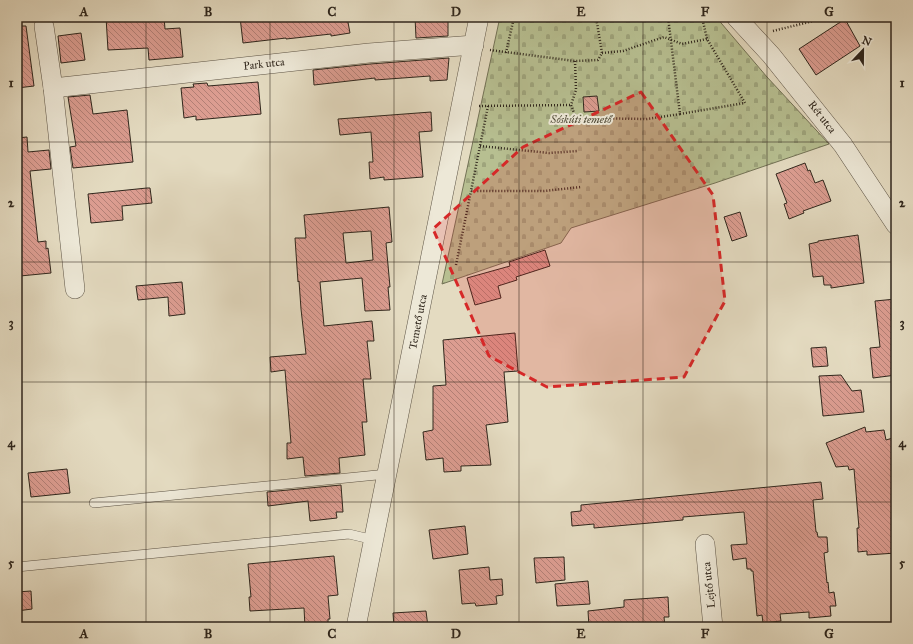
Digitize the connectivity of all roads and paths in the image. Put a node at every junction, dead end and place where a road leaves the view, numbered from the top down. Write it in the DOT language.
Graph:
graph roads {
  1 [pos="479,17"];
  2 [pos="514,17"];
  3 [pos="596,17"];
  4 [pos="668,17"];
  5 [pos="702,17"];
  6 [pos="736,17"];
  7 [pos="829,17"];
  8 [pos="883,17"];
  9 [pos="896,18"];
  10 [pos="44,26"];
  11 [pos="754,36"];
  12 [pos="707,39"];
  13 [pos="670,40"];
  14 [pos="474,46"];
  15 [pos="506,53"];
  16 [pos="602,53"];
  17 [pos="575,62"];
  18 [pos="54,88"];
  19 [pos="462,104"];
  20 [pos="571,105"];
  21 [pos="488,106"];
  22 [pos="680,114"];
  23 [pos="480,146"];
  24 [pos="578,151"];
  25 [pos="581,187"];
  26 [pos="471,191"];
  27 [pos="896,225"];
  28 [pos="456,265"];
  29 [pos="75,289"];
  30 [pos="387,474"];
  31 [pos="94,503"];
  32 [pos="374,540"];
  33 [pos="705,544"];
  34 [pos="17,568"];
  35 [pos="356,627"];
  36 [pos="713,627"];
  1 -- 14 [label="street, Temető utca"];
  2 -- 15 [label="path"];
  3 -- 16 [label="path"];
  4 -- 13 [label="path"];
  5 -- 12 [label="path"];
  6 -- 11 [label="street, Rét utca"];
  7 -- 11 [label="path"];
  8 -- 9 [label="path"];
  10 -- 18 [label="street"];
  11 -- 27 [label="street, Rét utca"];
  12 -- 13 [label="path"];
  12 -- 22 [label="path"];
  13 -- 16 [label="path"];
  13 -- 22 [label="path"];
  14 -- 15 [label="path"];
  14 -- 18 [label="street, Park utca"];
  14 -- 19 [label="street, Temető utca"];
  15 -- 17 [label="path"];
  16 -- 17 [label="path"];
  17 -- 20 [label="path"];
  18 -- 29 [label="street"];
  19 -- 21 [label="path"];
  19 -- 30 [label="street, Temető utca"];
  20 -- 21 [label="path"];
  20 -- 22 [label="path"];
  21 -- 23 [label="path"];
  23 -- 24 [label="path"];
  23 -- 26 [label="path"];
  25 -- 26 [label="path"];
  26 -- 28 [label="path"];
  30 -- 31 [label="lane"];
  30 -- 32 [label="street, Temető utca"];
  32 -- 34 [label="lane"];
  32 -- 35 [label="street, Temető utca"];
  33 -- 36 [label="street, Lejtő utca"];
}
